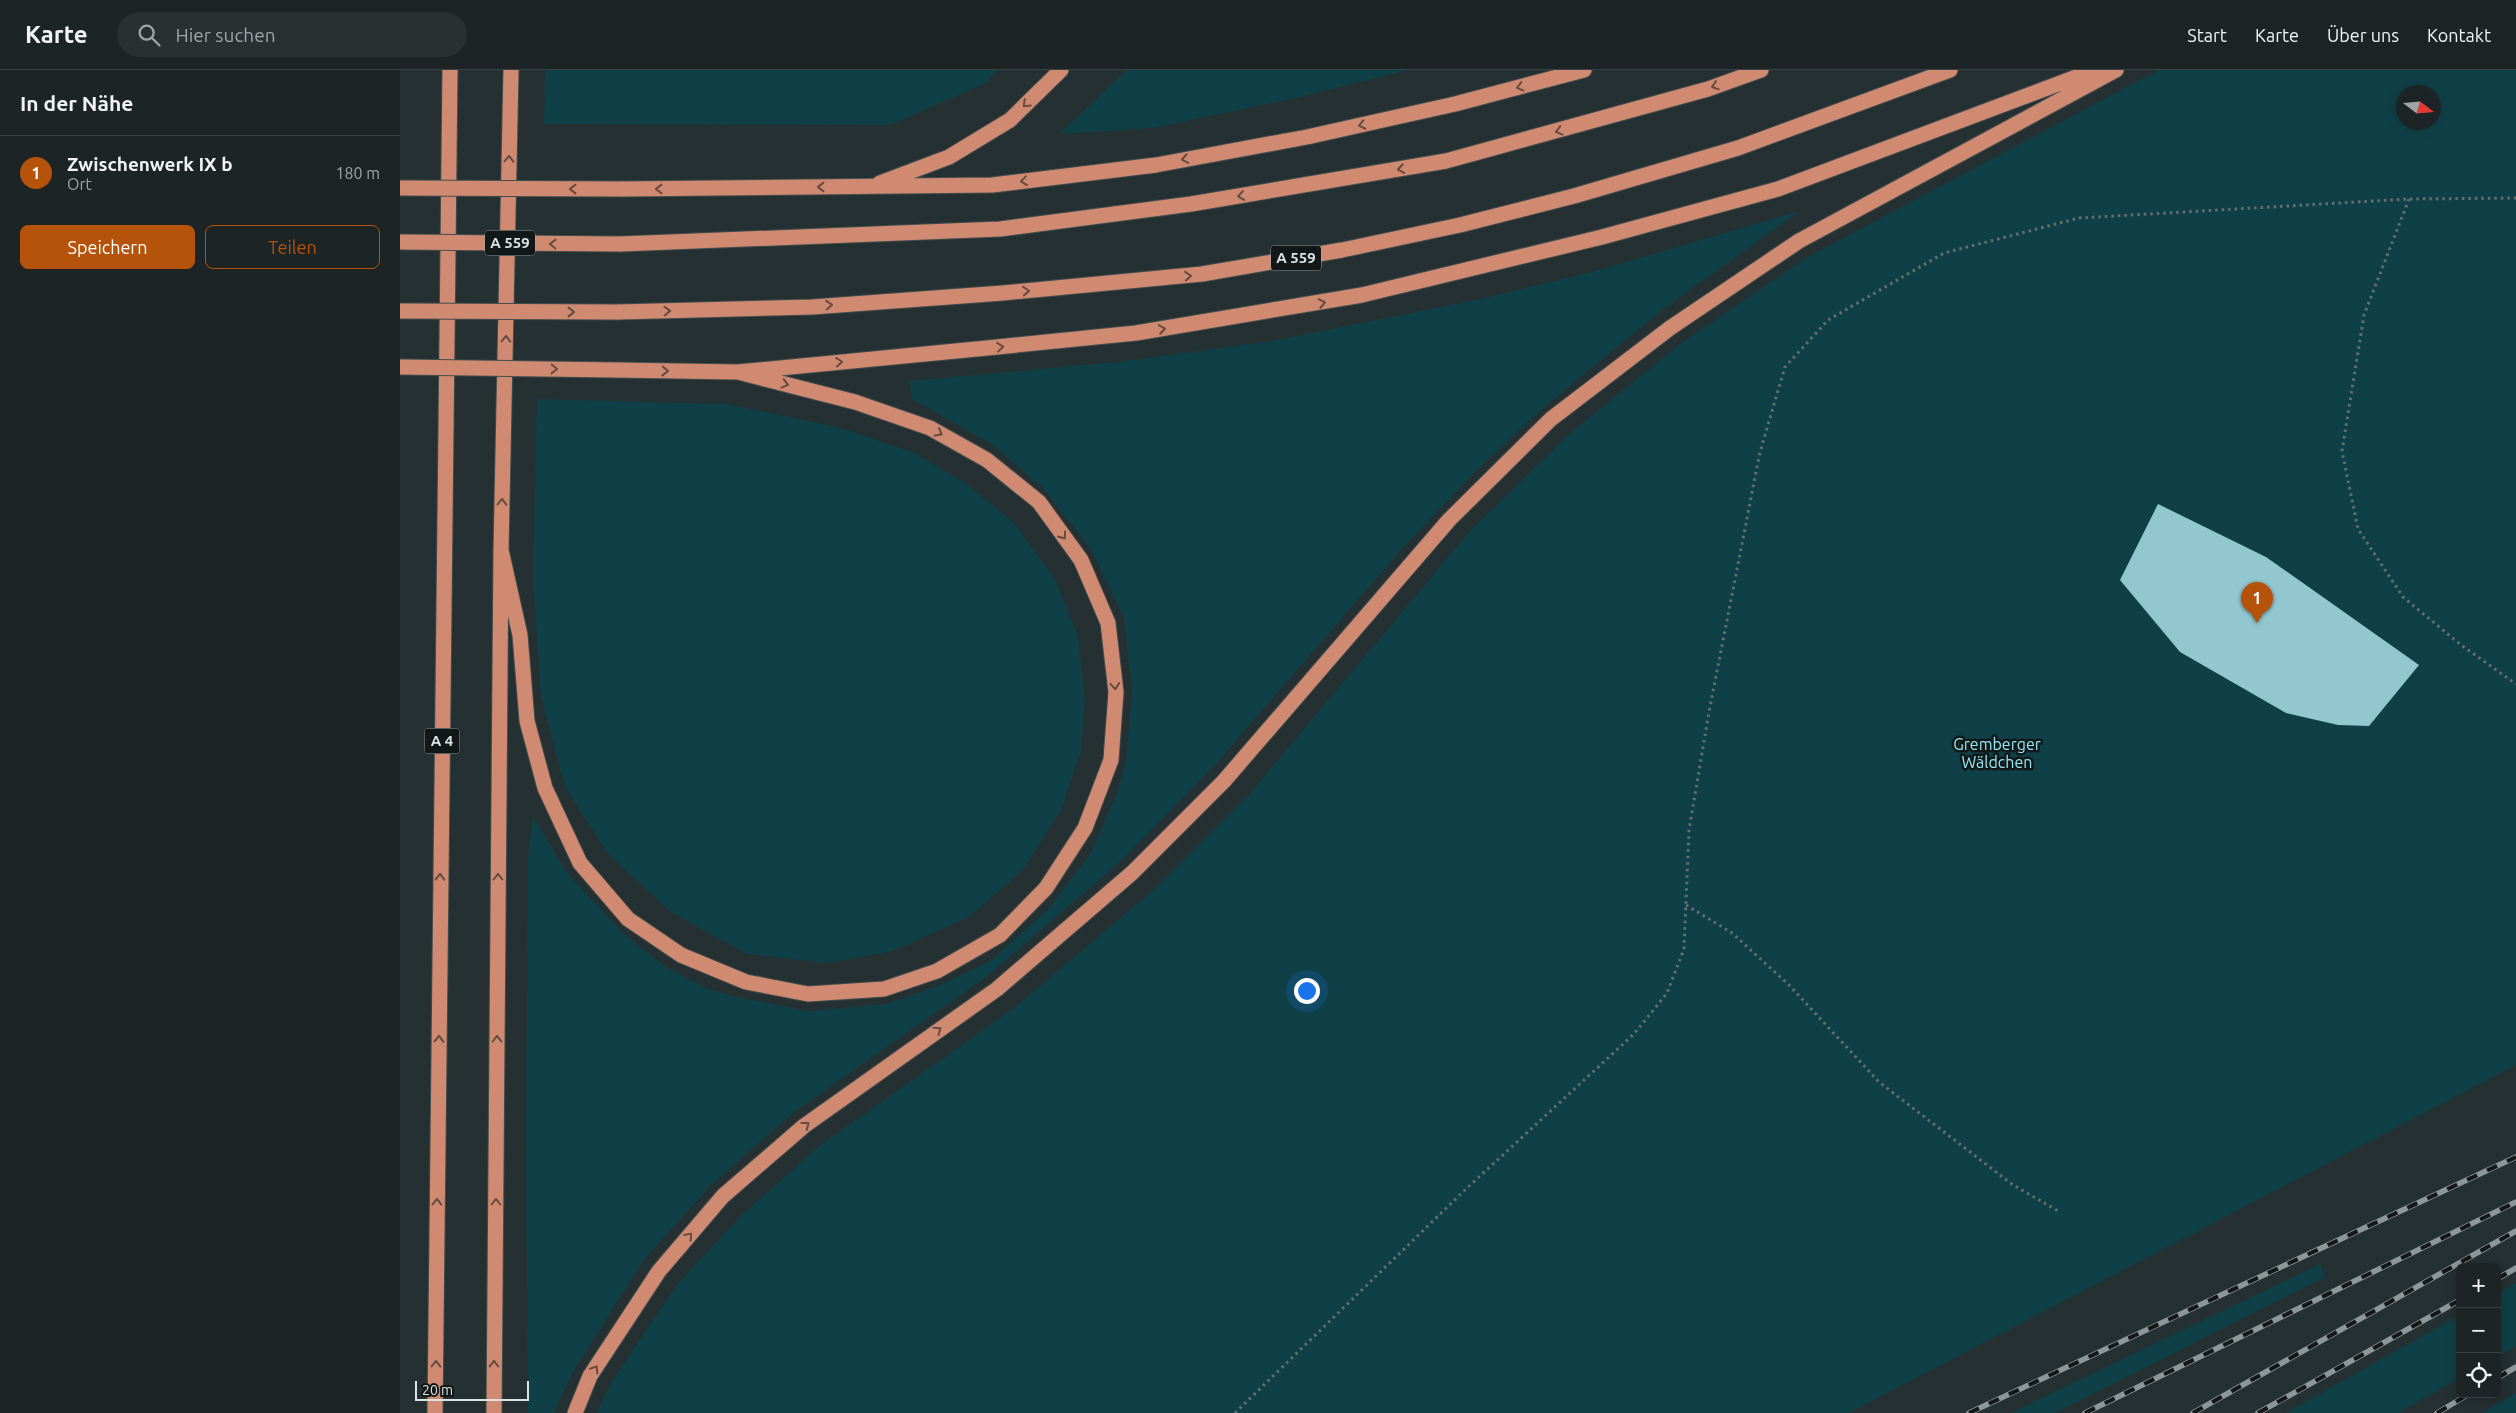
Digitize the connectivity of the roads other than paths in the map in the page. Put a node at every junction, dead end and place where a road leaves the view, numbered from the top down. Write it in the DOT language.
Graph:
graph roads {
  1 [pos="450,70"];
  2 [pos="511,70"];
  3 [pos="1061,70"];
  4 [pos="1584,70"];
  5 [pos="1761,70"];
  6 [pos="1950,70"];
  7 [pos="2095,70"];
  8 [pos="2116,70"];
  9 [pos="870,187"];
  10 [pos="400,188"];
  11 [pos="400,242"];
  12 [pos="400,311"];
  13 [pos="400,367"];
  14 [pos="738,372"];
  15 [pos="501,550"];
  16 [pos="435,1413"];
  17 [pos="494,1413"];
  18 [pos="575,1413"];
  16 -- 1 [label="highway, A 4, one-way"];
  15 -- 2 [label="highway, one-way"];
  3 -- 9 [label="highway, one-way"];
  4 -- 9 [label="highway, one-way"];
  5 -- 11 [label="highway, A 559, one-way, bridge"];
  12 -- 6 [label="highway, A 559, one-way, bridge"];
  14 -- 7 [label="highway, one-way"];
  18 -- 8 [label="highway, one-way"];
  9 -- 10 [label="highway, one-way, bridge"];
  13 -- 14 [label="highway, one-way, bridge"];
  14 -- 15 [label="highway, one-way"];
  17 -- 15 [label="highway, one-way"];
}
